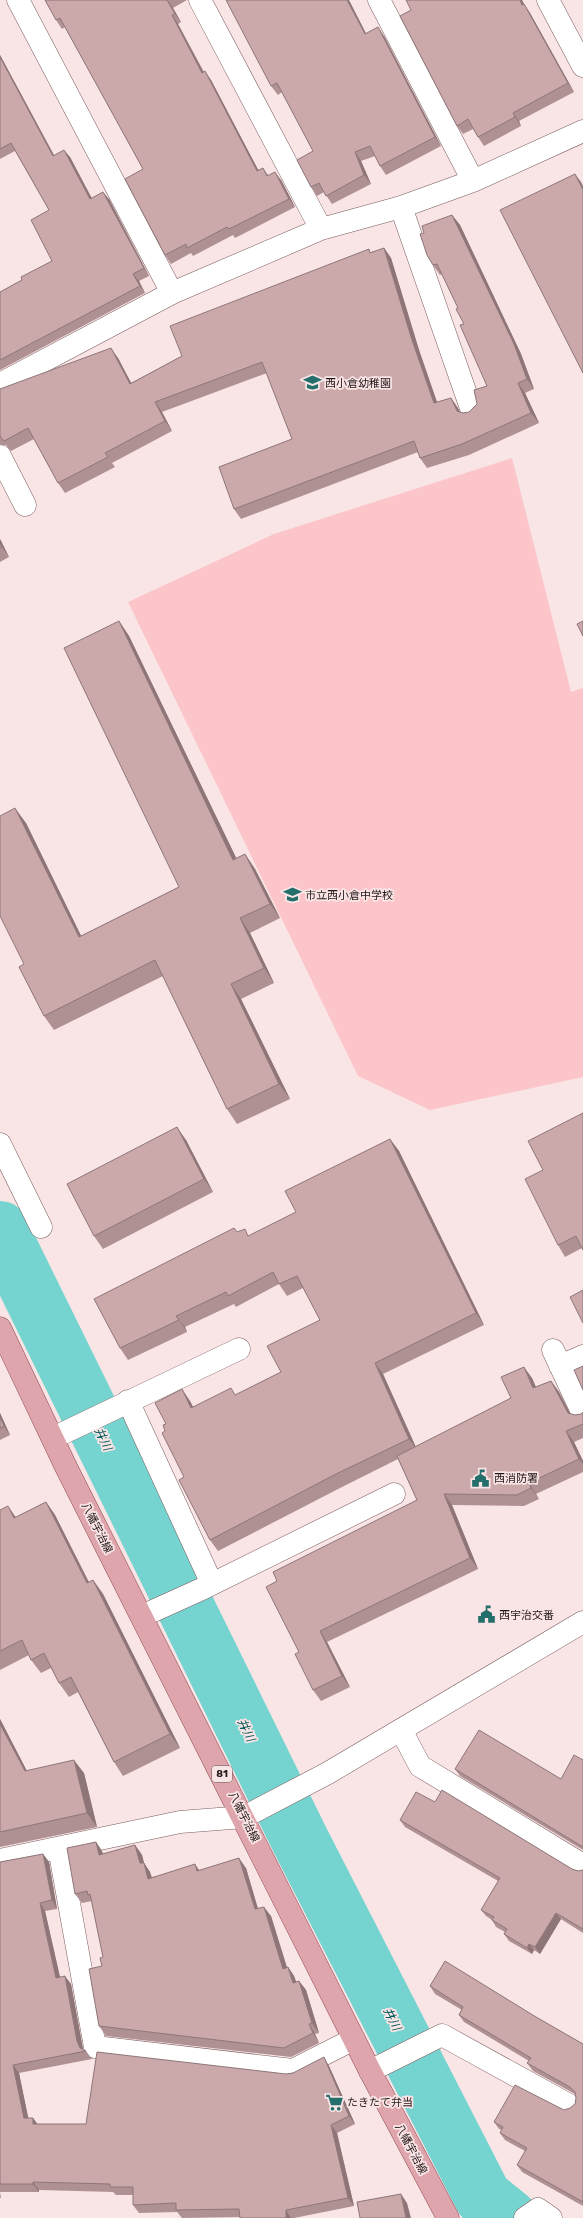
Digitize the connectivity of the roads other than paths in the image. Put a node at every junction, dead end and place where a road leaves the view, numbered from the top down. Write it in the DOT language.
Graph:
graph roads {
  1 [pos="18,0"];
  2 [pos="200,0"];
  3 [pos="379,0"];
  4 [pos="548,0"];
  5 [pos="583,66"];
  6 [pos="583,131"];
  7 [pos="473,181"];
  8 [pos="401,207"];
  9 [pos="321,229"];
  10 [pos="172,293"];
  11 [pos="0,384"];
  12 [pos="472,411"];
  13 [pos="0,456"];
  14 [pos="25,505"];
  15 [pos="0,1144"];
  16 [pos="41,1227"];
  17 [pos="0,1328"];
  18 [pos="239,1349"];
  19 [pos="583,1356"];
  20 [pos="124,1403"];
  21 [pos="583,1414"];
  22 [pos="53,1438"];
  23 [pos="394,1494"];
  24 [pos="208,1586"];
  25 [pos="142,1616"];
  26 [pos="583,1622"];
  27 [pos="401,1730"];
  28 [pos="245,1817"];
  29 [pos="60,1848"];
  30 [pos="0,1860"];
  31 [pos="583,1865"];
  32 [pos="354,2039"];
  33 [pos="370,2071"];
  34 [pos="569,2105"];
  35 [pos="526,2217"];
  36 [pos="448,2218"];
  37 [pos="551,2218"];
  1 -- 10 [label="street"];
  2 -- 9 [label="street"];
  3 -- 7 [label="street"];
  4 -- 5 [label="street"];
  6 -- 7 [label="street"];
  7 -- 8 [label="street"];
  8 -- 9 [label="street"];
  8 -- 12 [label="street"];
  9 -- 10 [label="street"];
  10 -- 11 [label="street"];
  13 -- 14 [label="street"];
  15 -- 16 [label="street"];
  17 -- 22 [label="main road, 八幡宇治線 / 81"];
  18 -- 20 [label="street"];
  19 -- 21 [label="street"];
  20 -- 22 [label="street"];
  20 -- 24 [label="street"];
  22 -- 25 [label="main road, 八幡宇治線 / 81"];
  23 -- 24 [label="street"];
  24 -- 25 [label="street"];
  25 -- 28 [label="main road, 八幡宇治線 / 81"];
  26 -- 27 [label="street"];
  27 -- 28 [label="street"];
  27 -- 31 [label="street"];
  28 -- 29 [label="street"];
  28 -- 32 [label="main road, 八幡宇治線 / 81"];
  29 -- 30 [label="street"];
  29 -- 32 [label="street"];
  32 -- 33 [label="main road, 八幡宇治線 / 81"];
  33 -- 34 [label="street"];
  33 -- 36 [label="main road, 八幡宇治線 / 81"];
  35 -- 37 [label="street"];
}
